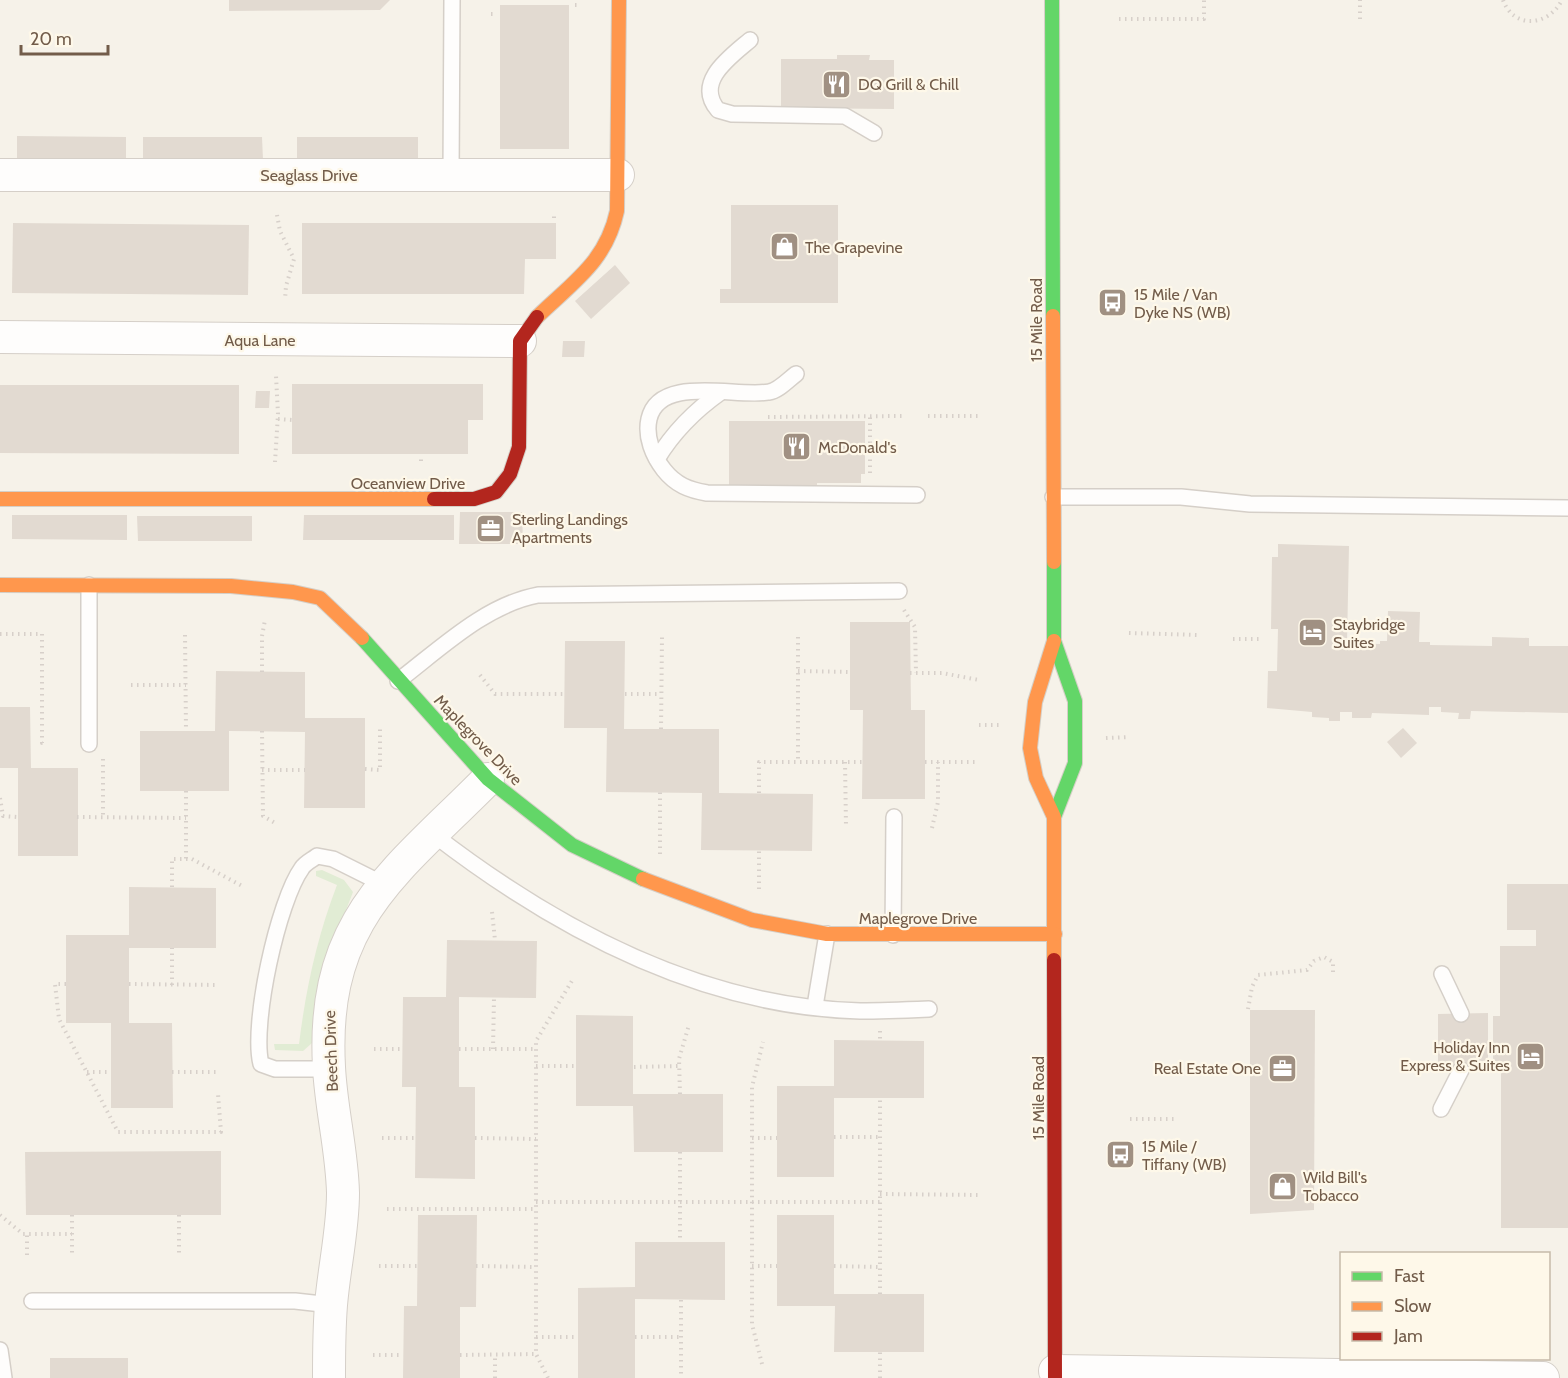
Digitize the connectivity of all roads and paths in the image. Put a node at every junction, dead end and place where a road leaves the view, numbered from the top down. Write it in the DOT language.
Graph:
graph roads {
  1 [pos="452,0"];
  2 [pos="619,0"];
  3 [pos="1052,0"];
  4 [pos="1204,0"];
  5 [pos="1360,0"];
  6 [pos="1503,0"];
  7 [pos="1562,0"];
  8 [pos="1360,19"];
  9 [pos="1119,20"];
  10 [pos="750,40"];
  11 [pos="874,133"];
  12 [pos="0,175"];
  13 [pos="451,175"];
  14 [pos="618,175"];
  15 [pos="277,215"];
  16 [pos="294,259"];
  17 [pos="302,259"];
  18 [pos="285,300"];
  19 [pos="0,338"];
  20 [pos="520,341"];
  21 [pos="796,374"];
  22 [pos="276,376"];
  23 [pos="722,392"];
  24 [pos="870,416"];
  25 [pos="905,416"];
  26 [pos="927,416"];
  27 [pos="978,416"];
  28 [pos="759,417"];
  29 [pos="278,419"];
  30 [pos="292,420"];
  31 [pos="657,459"];
  32 [pos="275,462"];
  33 [pos="874,477"];
  34 [pos="917,495"];
  35 [pos="1053,496"];
  36 [pos="0,499"];
  37 [pos="1568,508"];
  38 [pos="0,585"];
  39 [pos="89,585"];
  40 [pos="900,598"];
  41 [pos="267,613"];
  42 [pos="1129,633"];
  43 [pos="0,634"];
  44 [pos="185,635"];
  45 [pos="1199,635"];
  46 [pos="662,637"];
  47 [pos="798,637"];
  48 [pos="1233,639"];
  49 [pos="1260,639"];
  50 [pos="1054,641"];
  51 [pos="798,671"];
  52 [pos="262,672"];
  53 [pos="850,672"];
  54 [pos="910,673"];
  55 [pos="916,673"];
  56 [pos="480,675"];
  57 [pos="979,680"];
  58 [pos="398,681"];
  59 [pos="130,685"];
  60 [pos="186,685"];
  61 [pos="565,694"];
  62 [pos="625,694"];
  63 [pos="661,694"];
  64 [pos="380,726"];
  65 [pos="661,729"];
  66 [pos="186,731"];
  67 [pos="262,732"];
  68 [pos="1129,737"];
  69 [pos="1101,738"];
  70 [pos="45,743"];
  71 [pos="89,744"];
  72 [pos="103,754"];
  73 [pos="798,762"];
  74 [pos="845,762"];
  75 [pos="863,762"];
  76 [pos="925,762"];
  77 [pos="938,762"];
  78 [pos="979,762"];
  79 [pos="262,770"];
  80 [pos="305,770"];
  81 [pos="365,770"];
  82 [pos="488,779"];
  83 [pos="186,791"];
  84 [pos="660,792"];
  85 [pos="759,793"];
  86 [pos="0,798"];
  87 [pos="17,817"];
  88 [pos="77,817"];
  89 [pos="894,817"];
  90 [pos="1054,817"];
  91 [pos="103,818"];
  92 [pos="186,818"];
  93 [pos="275,823"];
  94 [pos="846,826"];
  95 [pos="932,828"];
  96 [pos="434,834"];
  97 [pos="759,851"];
  98 [pos="660,857"];
  99 [pos="186,859"];
  100 [pos="383,884"];
  101 [pos="172,887"];
  102 [pos="244,887"];
  103 [pos="758,900"];
  104 [pos="492,912"];
  105 [pos="827,934"];
  106 [pos="1055,934"];
  107 [pos="893,935"];
  108 [pos="495,940"];
  109 [pos="172,948"];
  110 [pos="1333,974"];
  111 [pos="1442,974"];
  112 [pos="573,979"];
  113 [pos="66,984"];
  114 [pos="129,984"];
  115 [pos="172,985"];
  116 [pos="219,985"];
  117 [pos="494,998"];
  118 [pos="815,1006"];
  119 [pos="929,1009"];
  120 [pos="1248,1009"];
  121 [pos="1461,1014"];
  122 [pos="689,1025"];
  123 [pos="763,1042"];
  124 [pos="374,1049"];
  125 [pos="402,1049"];
  126 [pos="459,1049"];
  127 [pos="493,1049"];
  128 [pos="536,1049"];
  129 [pos="536,1066"];
  130 [pos="576,1066"];
  131 [pos="680,1066"];
  132 [pos="634,1067"];
  133 [pos="329,1069"];
  134 [pos="1461,1070"];
  135 [pos="87,1072"];
  136 [pos="111,1072"];
  137 [pos="172,1072"];
  138 [pos="216,1072"];
  139 [pos="218,1094"];
  140 [pos="680,1094"];
  141 [pos="880,1099"];
  142 [pos="1441,1109"];
  143 [pos="1130,1119"];
  144 [pos="1178,1119"];
  145 [pos="834,1137"];
  146 [pos="880,1137"];
  147 [pos="382,1138"];
  148 [pos="416,1138"];
  149 [pos="475,1138"];
  150 [pos="752,1138"];
  151 [pos="777,1138"];
  152 [pos="536,1139"];
  153 [pos="680,1152"];
  154 [pos="880,1194"];
  155 [pos="980,1195"];
  156 [pos="752,1201"];
  157 [pos="536,1202"];
  158 [pos="680,1202"];
  159 [pos="880,1202"];
  160 [pos="387,1209"];
  161 [pos="536,1209"];
  162 [pos="0,1215"];
  163 [pos="72,1215"];
  164 [pos="179,1215"];
  165 [pos="27,1234"];
  166 [pos="72,1234"];
  167 [pos="680,1241"];
  168 [pos="27,1255"];
  169 [pos="72,1255"];
  170 [pos="179,1255"];
  171 [pos="379,1266"];
  172 [pos="417,1266"];
  173 [pos="476,1266"];
  174 [pos="752,1266"];
  175 [pos="777,1266"];
  176 [pos="834,1266"];
  177 [pos="536,1267"];
  178 [pos="880,1267"];
  179 [pos="880,1294"];
  180 [pos="681,1300"];
  181 [pos="32,1301"];
  182 [pos="331,1305"];
  183 [pos="536,1337"];
  184 [pos="578,1337"];
  185 [pos="635,1337"];
  186 [pos="681,1337"];
  187 [pos="0,1350"];
  188 [pos="880,1352"];
  189 [pos="495,1354"];
  190 [pos="536,1354"];
  191 [pos="373,1355"];
  192 [pos="403,1355"];
  193 [pos="460,1355"];
  194 [pos="762,1364"];
  195 [pos="1055,1374"];
  196 [pos="4,1378"];
  197 [pos="329,1378"];
  198 [pos="495,1378"];
  199 [pos="548,1378"];
  200 [pos="681,1378"];
  201 [pos="880,1378"];
  202 [pos="1543,1378"];
  1 -- 13 [label="lane"];
  2 -- 14 [label="street"];
  3 -- 35 [label="street, 15 Mile Road"];
  4 -- 9 [label="path"];
  5 -- 8 [label="path"];
  6 -- 7 [label="path"];
  10 -- 11 [label="lane"];
  12 -- 13 [label="street, Seaglass Drive"];
  13 -- 14 [label="street, Seaglass Drive"];
  14 -- 20 [label="street"];
  15 -- 16 [label="path"];
  16 -- 17 [label="path"];
  16 -- 18 [label="path"];
  19 -- 20 [label="street, Aqua Lane"];
  20 -- 36 [label="street, Oceanview Drive"];
  21 -- 23 [label="lane"];
  22 -- 29 [label="path"];
  23 -- 31 [label="lane"];
  23 -- 31 [label="lane"];
  24 -- 25 [label="path"];
  24 -- 28 [label="path"];
  24 -- 33 [label="path"];
  26 -- 27 [label="path"];
  29 -- 30 [label="path"];
  29 -- 32 [label="path"];
  31 -- 34 [label="lane"];
  35 -- 37 [label="lane"];
  35 -- 50 [label="street, 15 Mile Road"];
  38 -- 39 [label="street, Maplegrove Drive"];
  39 -- 58 [label="street, Maplegrove Drive"];
  39 -- 71 [label="lane"];
  40 -- 55 [label="path"];
  40 -- 58 [label="lane"];
  41 -- 52 [label="path"];
  42 -- 45 [label="path"];
  43 -- 70 [label="path"];
  44 -- 60 [label="path"];
  46 -- 63 [label="path"];
  47 -- 51 [label="path"];
  48 -- 49 [label="path"];
  50 -- 90 [label="street, 15 Mile Road"];
  50 -- 90 [label="street, 15 Mile Road"];
  51 -- 53 [label="path"];
  51 -- 73 [label="path"];
  54 -- 55 [label="path"];
  55 -- 57 [label="path"];
  56 -- 61 [label="path"];
  58 -- 82 [label="street, Maplegrove Drive"];
  59 -- 60 [label="path"];
  60 -- 66 [label="path"];
  62 -- 63 [label="path"];
  63 -- 65 [label="path"];
  64 -- 81 [label="path"];
  67 -- 79 [label="path"];
  68 -- 69 [label="path"];
  72 -- 91 [label="path"];
  73 -- 74 [label="path"];
  73 -- 85 [label="path"];
  74 -- 75 [label="path"];
  74 -- 94 [label="path"];
  76 -- 77 [label="path"];
  77 -- 78 [label="path"];
  77 -- 95 [label="path"];
  79 -- 80 [label="path"];
  79 -- 93 [label="path"];
  82 -- 96 [label="street, Beech Drive"];
  82 -- 105 [label="street, Maplegrove Drive"];
  83 -- 92 [label="path"];
  84 -- 98 [label="path"];
  86 -- 87 [label="path"];
  88 -- 91 [label="path"];
  89 -- 107 [label="lane"];
  90 -- 106 [label="street, 15 Mile Road"];
  91 -- 92 [label="path"];
  92 -- 99 [label="path"];
  96 -- 100 [label="street, Beech Drive"];
  96 -- 118 [label="lane"];
  97 -- 103 [label="path"];
  99 -- 101 [label="path"];
  99 -- 102 [label="path"];
  100 -- 133 [label="street, Beech Drive"];
  100 -- 133 [label="lane"];
  104 -- 108 [label="path"];
  105 -- 107 [label="street, Maplegrove Drive"];
  105 -- 118 [label="lane"];
  106 -- 107 [label="street, Maplegrove Drive"];
  106 -- 195 [label="street, 15 Mile Road"];
  109 -- 115 [label="path"];
  110 -- 120 [label="path"];
  111 -- 121 [label="lane"];
  112 -- 128 [label="path"];
  113 -- 135 [label="path"];
  114 -- 115 [label="path"];
  115 -- 116 [label="path"];
  117 -- 127 [label="path"];
  118 -- 119 [label="lane"];
  122 -- 131 [label="path"];
  123 -- 150 [label="path"];
  124 -- 125 [label="path"];
  126 -- 127 [label="path"];
  127 -- 128 [label="path"];
  128 -- 129 [label="path"];
  129 -- 130 [label="path"];
  129 -- 152 [label="path"];
  131 -- 132 [label="path"];
  131 -- 140 [label="path"];
  133 -- 182 [label="street, Beech Drive"];
  134 -- 142 [label="lane"];
  135 -- 136 [label="path"];
  135 -- 139 [label="path"];
  137 -- 138 [label="path"];
  141 -- 146 [label="path"];
  143 -- 144 [label="path"];
  145 -- 146 [label="path"];
  146 -- 154 [label="path"];
  147 -- 148 [label="path"];
  149 -- 152 [label="path"];
  150 -- 151 [label="path"];
  150 -- 156 [label="path"];
  152 -- 157 [label="path"];
  153 -- 158 [label="path"];
  154 -- 155 [label="path"];
  154 -- 159 [label="path"];
  156 -- 158 [label="path"];
  156 -- 159 [label="path"];
  156 -- 174 [label="path"];
  157 -- 158 [label="path"];
  157 -- 161 [label="path"];
  158 -- 167 [label="path"];
  159 -- 178 [label="path"];
  160 -- 161 [label="path"];
  161 -- 177 [label="path"];
  162 -- 165 [label="path"];
  163 -- 166 [label="path"];
  164 -- 170 [label="path"];
  165 -- 166 [label="path"];
  165 -- 168 [label="path"];
  166 -- 169 [label="path"];
  171 -- 172 [label="path"];
  173 -- 177 [label="path"];
  174 -- 175 [label="path"];
  174 -- 194 [label="path"];
  176 -- 178 [label="path"];
  177 -- 183 [label="path"];
  178 -- 179 [label="path"];
  180 -- 186 [label="path"];
  181 -- 182 [label="lane"];
  182 -- 197 [label="street, Beech Drive"];
  183 -- 184 [label="path"];
  183 -- 190 [label="path"];
  185 -- 186 [label="path"];
  186 -- 200 [label="path"];
  187 -- 196 [label="lane"];
  188 -- 201 [label="path"];
  189 -- 190 [label="path"];
  189 -- 193 [label="path"];
  189 -- 198 [label="path"];
  190 -- 199 [label="path"];
  191 -- 192 [label="path"];
  195 -- 202 [label="street"];
}
